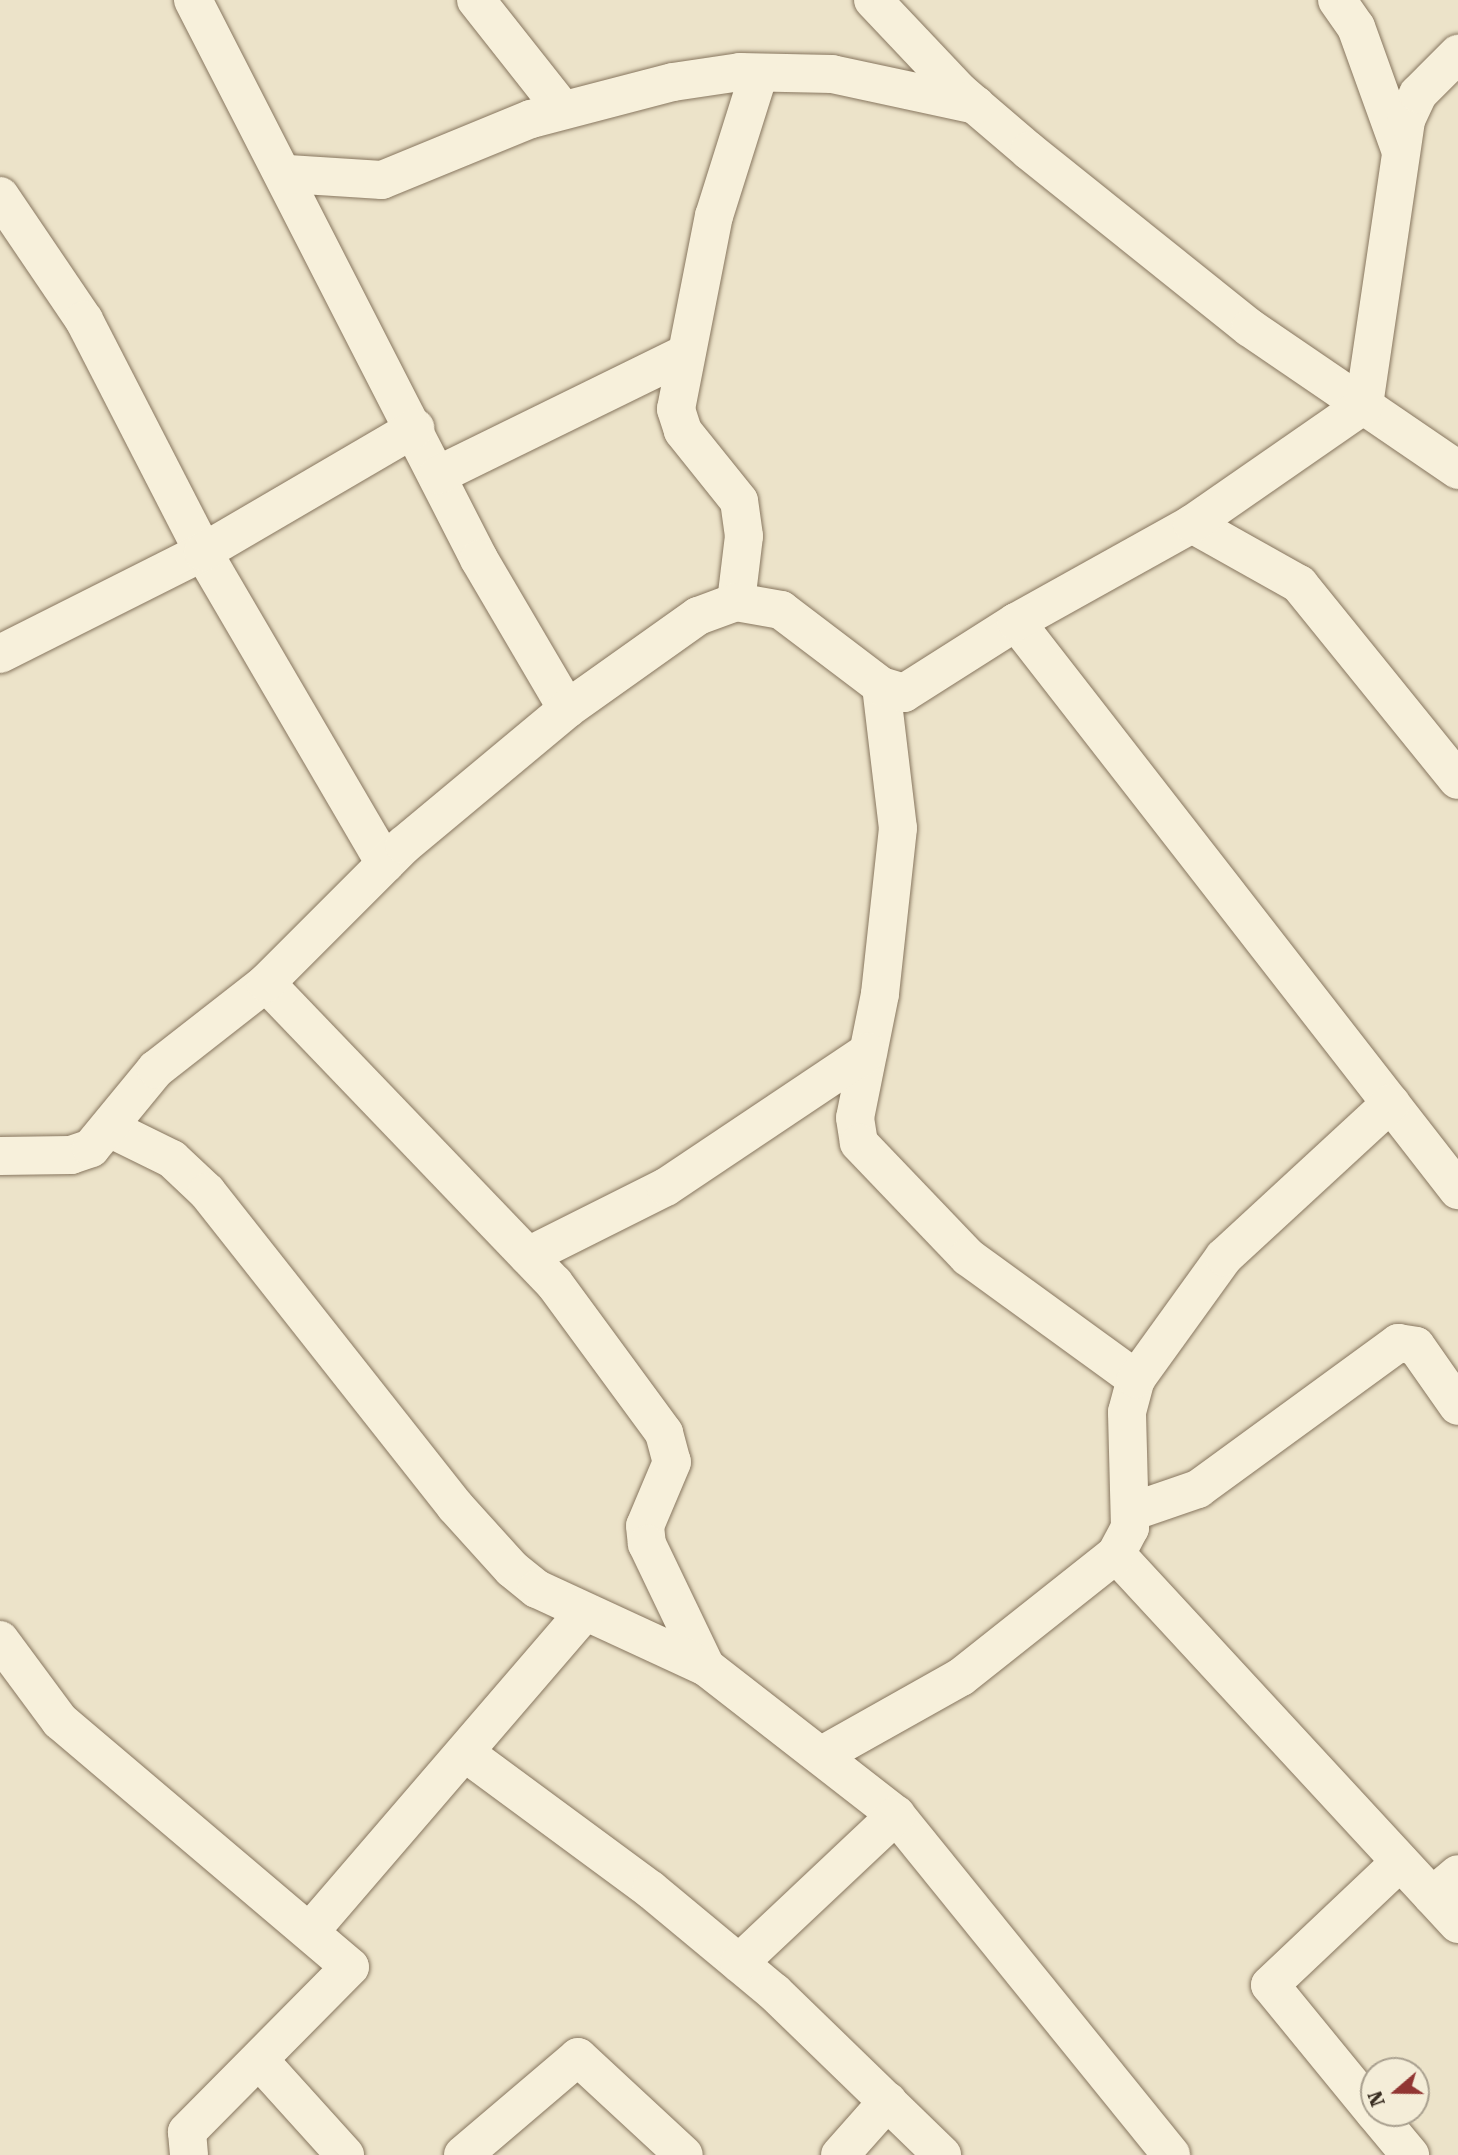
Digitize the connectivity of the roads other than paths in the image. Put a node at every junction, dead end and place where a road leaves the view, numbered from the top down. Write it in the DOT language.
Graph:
graph roads {
  1 [pos="475,0"];
  2 [pos="873,0"];
  3 [pos="1338,0"];
  4 [pos="194,6"];
  5 [pos="1458,54"];
  6 [pos="759,73"];
  7 [pos="976,105"];
  8 [pos="563,110"];
  9 [pos="1400,149"];
  10 [pos="288,174"];
  11 [pos="0,195"];
  12 [pos="685,354"];
  13 [pos="1364,405"];
  14 [pos="415,428"];
  15 [pos="1458,470"];
  16 [pos="438,475"];
  17 [pos="1192,524"];
  18 [pos="203,552"];
  19 [pos="736,602"];
  20 [pos="1016,622"];
  21 [pos="1,652"];
  22 [pos="881,686"];
  23 [pos="567,709"];
  24 [pos="1458,780"];
  25 [pos="386,864"];
  26 [pos="266,983"];
  27 [pos="868,1052"];
  28 [pos="1391,1103"];
  29 [pos="111,1129"];
  30 [pos="0,1156"];
  31 [pos="1458,1190"];
  32 [pos="528,1256"];
  33 [pos="1136,1379"];
  34 [pos="1458,1406"];
  35 [pos="1131,1512"];
  36 [pos="1116,1554"];
  37 [pos="584,1612"];
  38 [pos="0,1640"];
  39 [pos="706,1667"];
  40 [pos="468,1755"];
  41 [pos="822,1755"];
  42 [pos="896,1815"];
  43 [pos="1400,1862"];
  44 [pos="1445,1885"];
  45 [pos="1458,1924"];
  46 [pos="313,1929"];
  47 [pos="739,1963"];
  48 [pos="260,2061"];
  49 [pos="1360,2096"];
  50 [pos="888,2101"];
  51 [pos="1386,2127"];
  52 [pos="188,2155"];
  53 [pos="345,2155"];
  54 [pos="463,2155"];
  55 [pos="684,2155"];
  56 [pos="840,2155"];
  57 [pos="942,2155"];
  58 [pos="1171,2155"];
  59 [pos="1410,2155"];
  1 -- 8 [label="street"];
  2 -- 7 [label="street"];
  3 -- 9 [label="street"];
  4 -- 10 [label="street"];
  5 -- 9 [label="street"];
  6 -- 7 [label="street"];
  6 -- 8 [label="street"];
  6 -- 12 [label="street"];
  7 -- 13 [label="street"];
  8 -- 10 [label="street"];
  9 -- 13 [label="street"];
  10 -- 14 [label="street"];
  11 -- 18 [label="street"];
  12 -- 16 [label="street"];
  12 -- 19 [label="street"];
  13 -- 15 [label="street"];
  13 -- 17 [label="street"];
  14 -- 16 [label="street"];
  14 -- 18 [label="street"];
  16 -- 23 [label="street"];
  17 -- 20 [label="street"];
  17 -- 24 [label="street"];
  18 -- 21 [label="street"];
  18 -- 25 [label="street"];
  19 -- 22 [label="street"];
  19 -- 23 [label="street"];
  20 -- 22 [label="street"];
  20 -- 28 [label="street"];
  22 -- 27 [label="street"];
  23 -- 25 [label="street"];
  25 -- 26 [label="street"];
  26 -- 29 [label="street"];
  26 -- 32 [label="street"];
  27 -- 32 [label="street"];
  27 -- 33 [label="street"];
  28 -- 31 [label="street"];
  28 -- 33 [label="street"];
  29 -- 30 [label="street"];
  29 -- 37 [label="street"];
  32 -- 39 [label="street"];
  33 -- 35 [label="street"];
  34 -- 35 [label="street"];
  35 -- 36 [label="street"];
  36 -- 41 [label="street"];
  36 -- 43 [label="street"];
  37 -- 39 [label="street"];
  37 -- 40 [label="street"];
  38 -- 46 [label="street"];
  39 -- 41 [label="street"];
  40 -- 46 [label="street"];
  40 -- 47 [label="street"];
  41 -- 42 [label="street"];
  42 -- 47 [label="street"];
  42 -- 58 [label="street"];
  43 -- 44 [label="street"];
  43 -- 49 [label="street"];
  44 -- 45 [label="street"];
  46 -- 48 [label="street"];
  47 -- 50 [label="street"];
  48 -- 52 [label="street"];
  48 -- 53 [label="street"];
  50 -- 56 [label="street"];
  50 -- 57 [label="street"];
  51 -- 59 [label="street"];
  54 -- 55 [label="street"];
}
